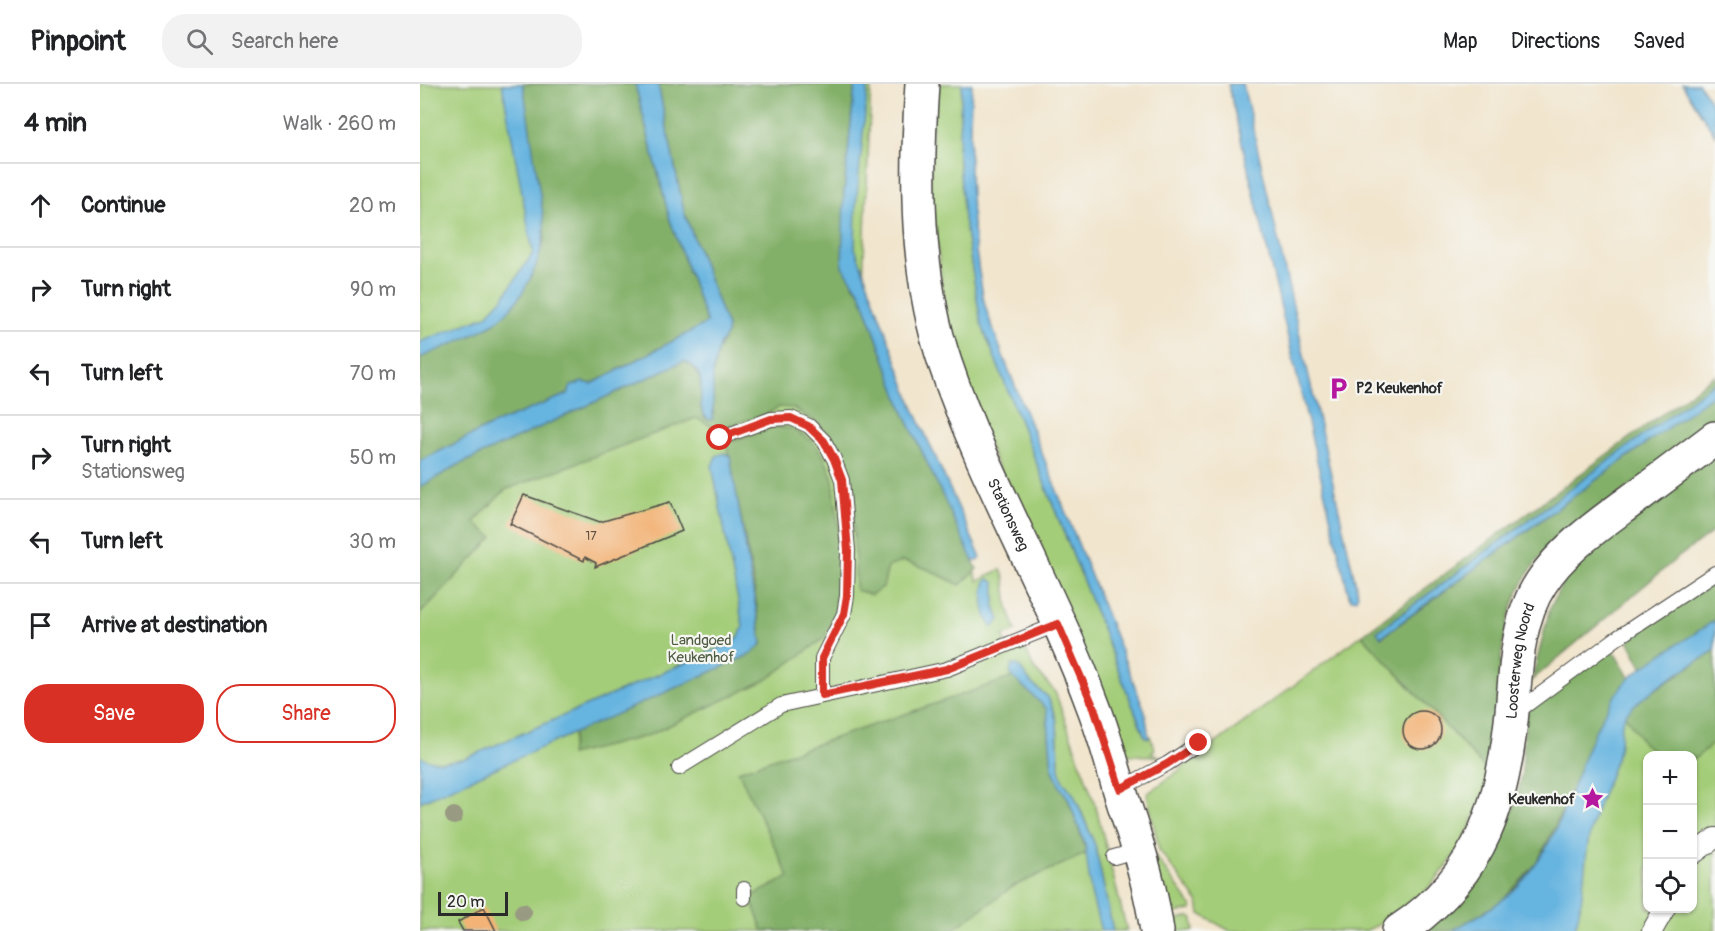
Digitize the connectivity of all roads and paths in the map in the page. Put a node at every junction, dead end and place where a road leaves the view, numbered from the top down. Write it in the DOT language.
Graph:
graph roads {
  1 [pos="922,84"];
  2 [pos="720,438"];
  3 [pos="1715,438"];
  4 [pos="1715,573"];
  5 [pos="1058,624"];
  6 [pos="822,695"];
  7 [pos="1511,716"];
  8 [pos="1199,743"];
  9 [pos="679,768"];
  10 [pos="1120,789"];
  11 [pos="1715,838"];
  12 [pos="1697,851"];
  13 [pos="1663,913"];
  14 [pos="1157,931"];
  15 [pos="1399,931"];
  16 [pos="1652,931"];
  1 -- 5 [label="main road, Stationsweg"];
  2 -- 6 [label="lane"];
  3 -- 7 [label="main road, Loosterweg Noord"];
  4 -- 7 [label="lane"];
  5 -- 6 [label="lane"];
  5 -- 10 [label="main road, Stationsweg"];
  6 -- 9 [label="lane"];
  7 -- 15 [label="main road, Loosterweg Noord"];
  8 -- 10 [label="lane"];
  10 -- 14 [label="main road, Stationsweg"];
  11 -- 12 [label="street"];
  13 -- 16 [label="street"];
}
